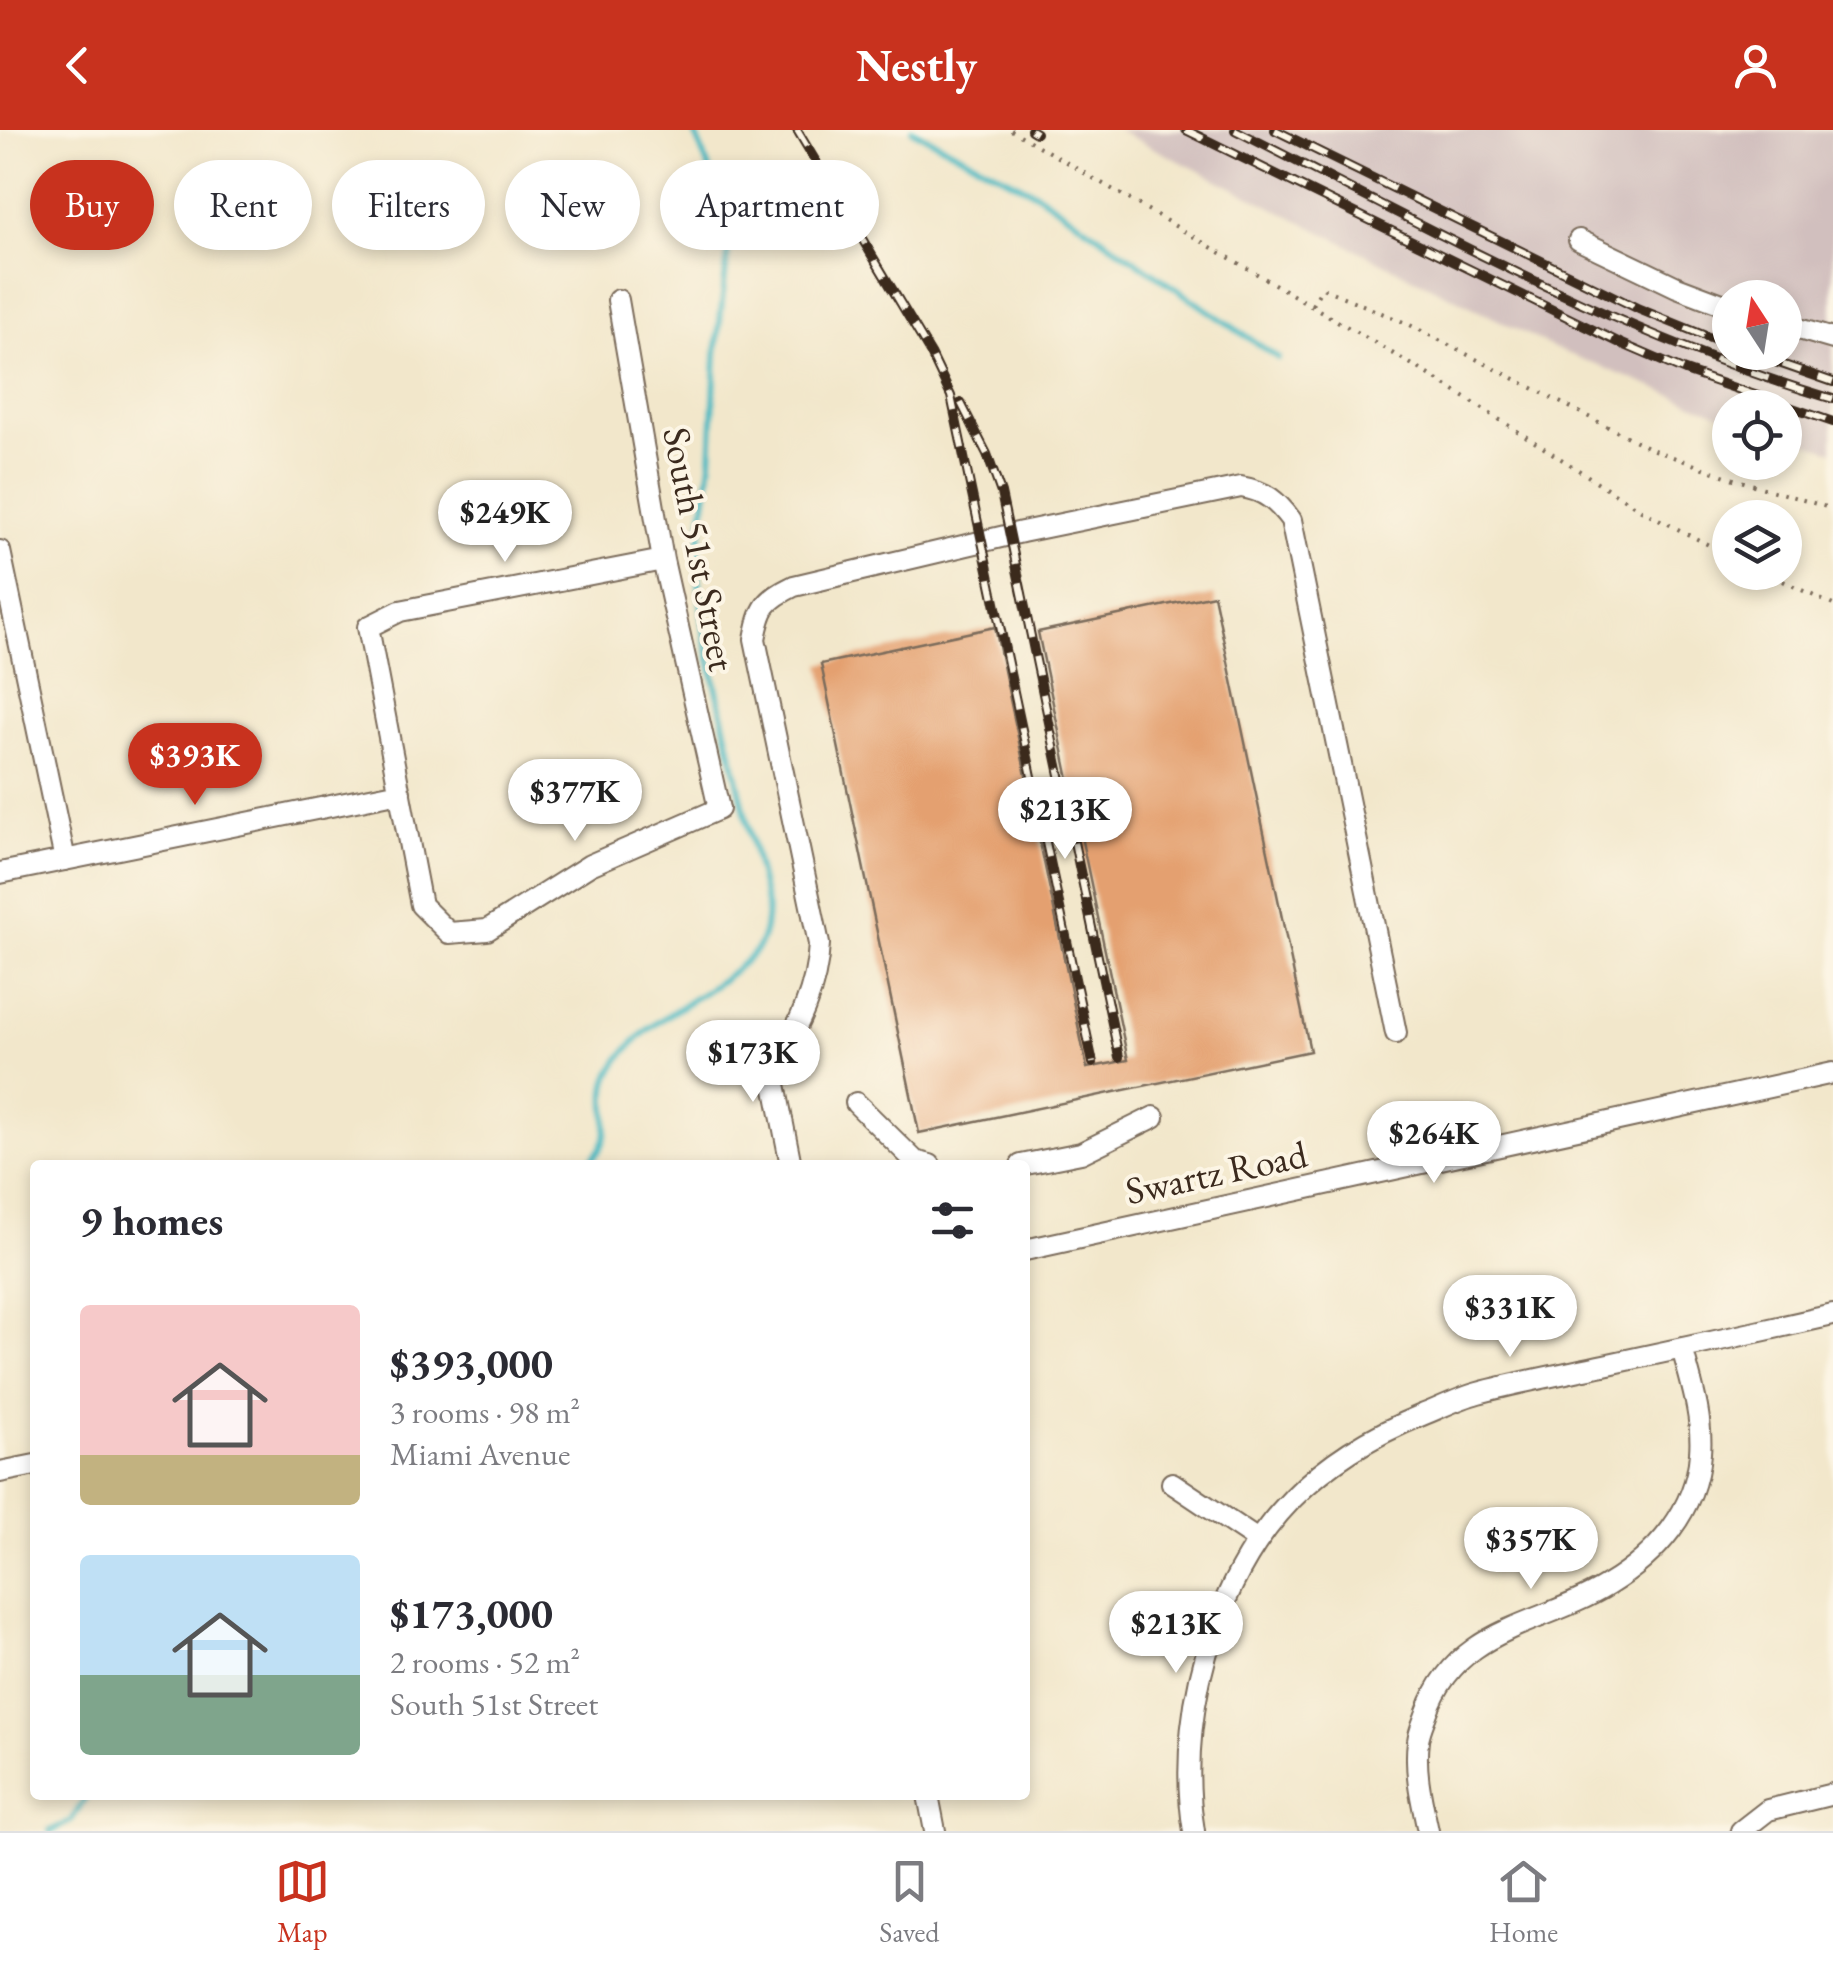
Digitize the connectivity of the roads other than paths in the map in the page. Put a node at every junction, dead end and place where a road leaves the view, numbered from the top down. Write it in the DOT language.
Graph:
graph roads {
  1 [pos="1579,240"];
  2 [pos="618,300"];
  3 [pos="1712,300"];
  4 [pos="1802,330"];
  5 [pos="1833,340"];
  6 [pos="0,551"];
  7 [pos="663,560"];
  8 [pos="400,792"];
  9 [pos="66,860"];
  10 [pos="0,873"];
  11 [pos="1396,1033"];
  12 [pos="765,1034"];
  13 [pos="772,1073"];
  14 [pos="1833,1073"];
  15 [pos="856,1104"];
  16 [pos="1154,1117"];
  17 [pos="791,1160"];
  18 [pos="916,1160"];
  19 [pos="1030,1163"];
  20 [pos="1030,1249"];
  21 [pos="1833,1315"];
  22 [pos="1682,1348"];
  23 [pos="30,1466"];
  24 [pos="0,1472"];
  25 [pos="1172,1483"];
  26 [pos="1256,1539"];
  27 [pos="1833,1794"];
  28 [pos="929,1800"];
  29 [pos="935,1831"];
  30 [pos="1194,1831"];
  31 [pos="1428,1831"];
  32 [pos="1741,1831"];
  1 -- 3 [label="street"];
  2 -- 7 [label="street, South 51st Street"];
  4 -- 5 [label="street"];
  6 -- 9 [label="street"];
  7 -- 8 [label="street"];
  7 -- 8 [label="street, South 51st Street"];
  8 -- 9 [label="street"];
  9 -- 10 [label="street"];
  11 -- 13 [label="street"];
  12 -- 13 [label="street"];
  13 -- 17 [label="street"];
  14 -- 20 [label="street, Swartz Road"];
  15 -- 18 [label="street"];
  16 -- 19 [label="street"];
  21 -- 22 [label="street"];
  22 -- 26 [label="street"];
  22 -- 31 [label="street"];
  23 -- 24 [label="street"];
  25 -- 26 [label="street"];
  26 -- 30 [label="street"];
  27 -- 32 [label="street"];
  28 -- 29 [label="street"];
}
